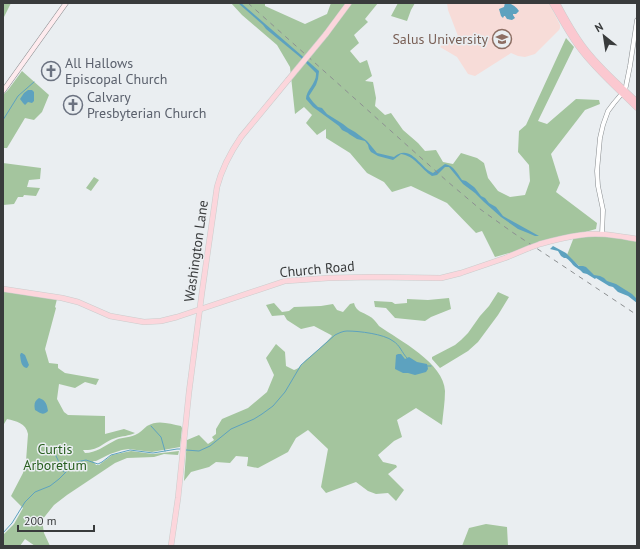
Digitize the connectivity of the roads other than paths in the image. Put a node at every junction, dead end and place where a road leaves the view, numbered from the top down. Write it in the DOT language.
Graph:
graph roads {
  1 [pos="66,3"];
  2 [pos="349,3"];
  3 [pos="552,3"];
  4 [pos="557,3"];
  5 [pos="637,20"];
  6 [pos="3,91"];
  7 [pos="624,92"];
  8 [pos="637,102"];
  9 [pos="637,108"];
  10 [pos="602,234"];
  11 [pos="637,239"];
  12 [pos="3,289"];
  13 [pos="200,309"];
  14 [pos="171,546"];
  1 -- 6 [label="main road"];
  2 -- 13 [label="main road, Washington Lane, bridge"];
  3 -- 7 [label="highway"];
  4 -- 7 [label="highway"];
  5 -- 7 [label="street"];
  7 -- 8 [label="highway"];
  7 -- 9 [label="highway"];
  7 -- 10 [label="street"];
  10 -- 11 [label="main road, Church Road"];
  10 -- 13 [label="main road, Church Road, bridge"];
  12 -- 13 [label="main road, Church Road"];
  13 -- 14 [label="main road, Washington Lane"];
}
